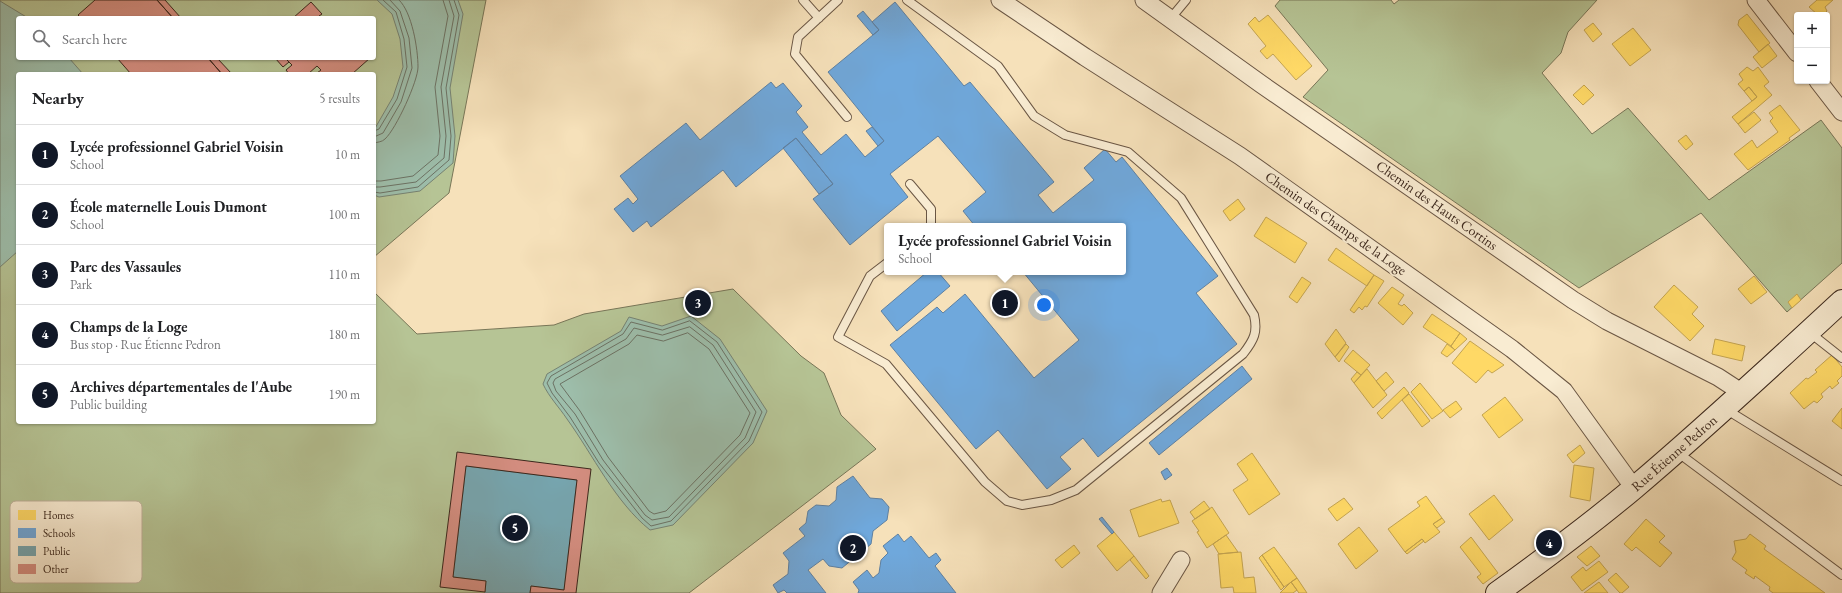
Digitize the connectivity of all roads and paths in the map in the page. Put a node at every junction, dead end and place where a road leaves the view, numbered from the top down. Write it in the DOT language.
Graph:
graph roads {
  1 [pos="803,0"];
  2 [pos="838,0"];
  3 [pos="907,0"];
  4 [pos="1000,0"];
  5 [pos="1144,0"];
  6 [pos="1186,0"];
  7 [pos="1756,0"];
  8 [pos="818,18"];
  9 [pos="1171,18"];
  10 [pos="1794,49"];
  11 [pos="1820,84"];
  12 [pos="1842,112"];
  13 [pos="847,117"];
  14 [pos="910,184"];
  15 [pos="931,223"];
  16 [pos="884,265"];
  17 [pos="1842,301"];
  18 [pos="1808,332"];
  19 [pos="1842,358"];
  20 [pos="1741,392"];
  21 [pos="1724,408"];
  22 [pos="1676,451"];
  23 [pos="1842,481"];
  24 [pos="1634,488"];
  25 [pos="1181,560"];
  26 [pos="1842,575"];
  27 [pos="1161,593"];
  28 [pos="1497,593"];
  1 -- 8 [label="lane"];
  2 -- 8 [label="lane"];
  3 -- 16 [label="lane"];
  4 -- 24 [label="street, Chemin des Champs de la Loge"];
  5 -- 9 [label="street, Chemin des Hauts Cortins"];
  6 -- 9 [label="lane"];
  7 -- 10 [label="street"];
  8 -- 13 [label="lane"];
  9 -- 20 [label="street, Chemin des Hauts Cortins"];
  11 -- 12 [label="street"];
  14 -- 15 [label="lane"];
  17 -- 18 [label="street, Rue Étienne Pedron"];
  18 -- 19 [label="lane"];
  18 -- 20 [label="street, Rue Étienne Pedron"];
  20 -- 21 [label="street, Rue Étienne Pedron"];
  21 -- 22 [label="street, Rue Étienne Pedron"];
  21 -- 23 [label="lane"];
  22 -- 24 [label="street, Rue Étienne Pedron"];
  22 -- 26 [label="lane"];
  24 -- 28 [label="street, Rue Étienne Pedron"];
  25 -- 27 [label="street"];
}
